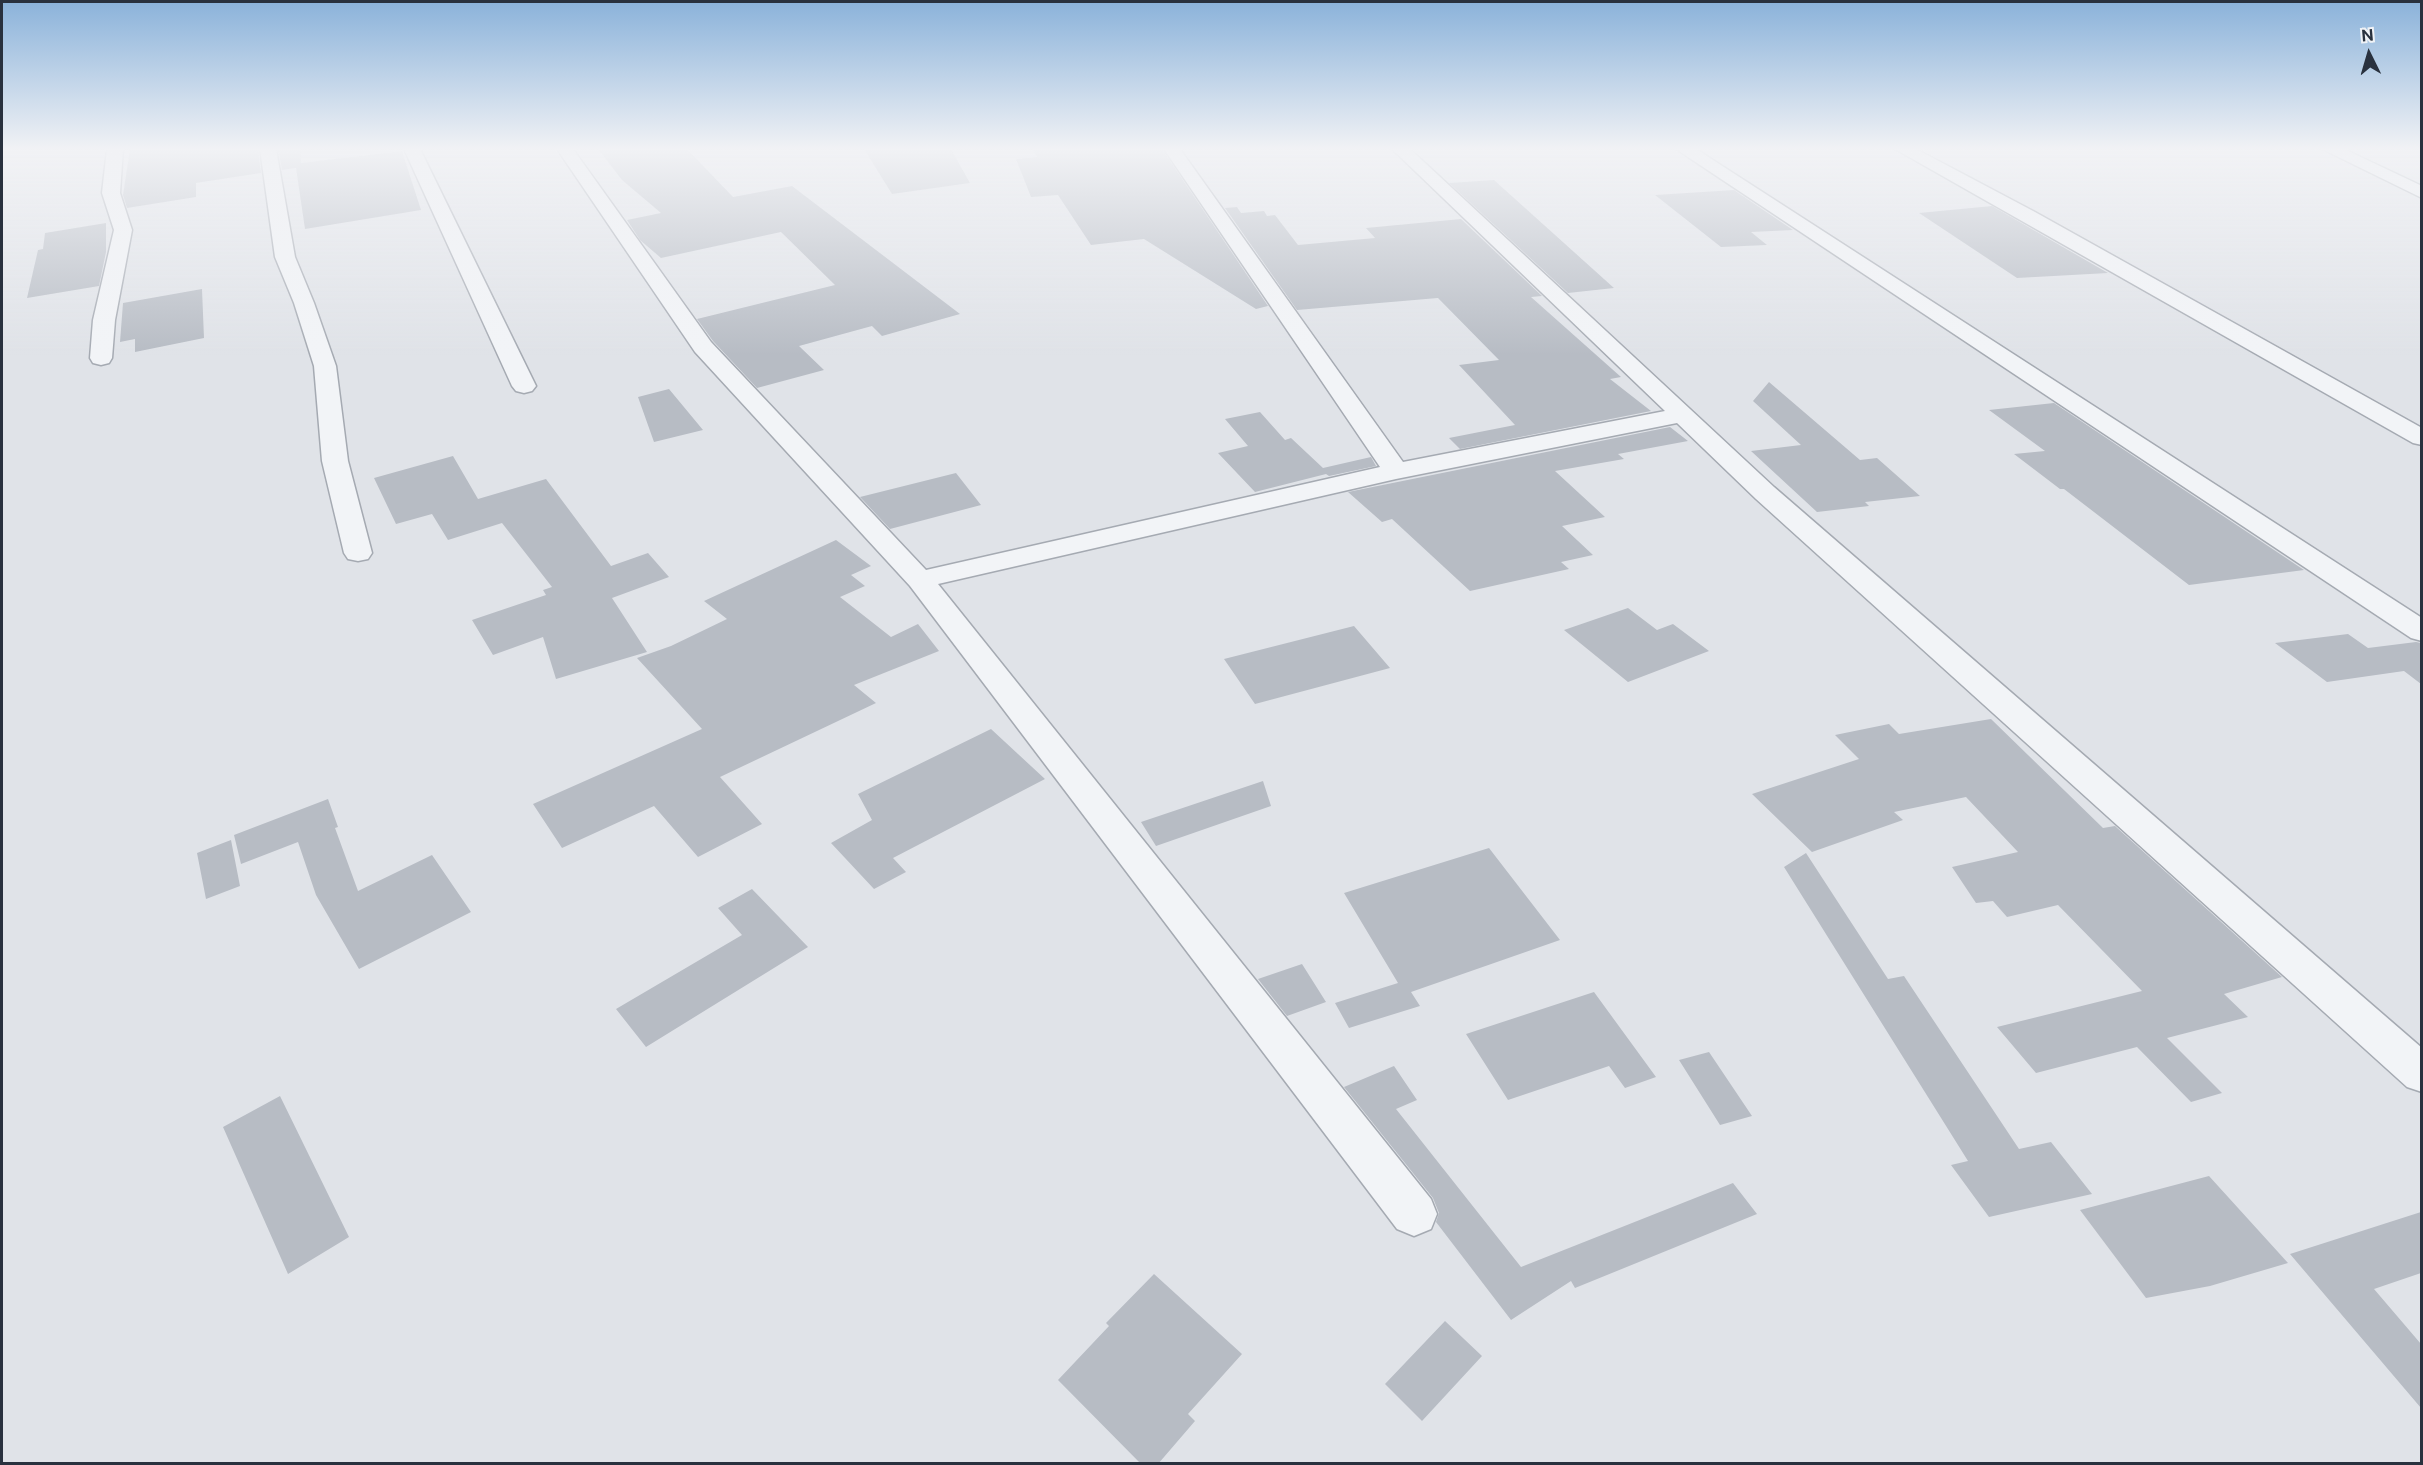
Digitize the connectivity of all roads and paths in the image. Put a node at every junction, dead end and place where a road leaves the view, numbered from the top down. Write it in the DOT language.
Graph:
graph roads {
  1 [pos="119,217"];
  2 [pos="277,217"];
  3 [pos="444,217"];
  4 [pos="613,217"];
  5 [pos="1220,217"];
  6 [pos="1472,217"];
  7 [pos="1788,217"];
  8 [pos="2031,217"];
  9 [pos="101,358"];
  10 [pos="524,386"];
  11 [pos="1682,415"];
  12 [pos="2421,438"];
  13 [pos="1396,471"];
  14 [pos="358,553"];
  15 [pos="920,580"];
  16 [pos="2421,632"];
  17 [pos="2421,1074"];
  18 [pos="1414,1214"];
  1 -- 9 [label="street"];
  2 -- 14 [label="street"];
  3 -- 10 [label="street"];
  4 -- 15 [label="street"];
  5 -- 13 [label="street"];
  6 -- 11 [label="street"];
  7 -- 16 [label="street"];
  8 -- 12 [label="street"];
  11 -- 13 [label="street"];
  11 -- 17 [label="street"];
  13 -- 15 [label="street"];
  15 -- 18 [label="street"];
}
